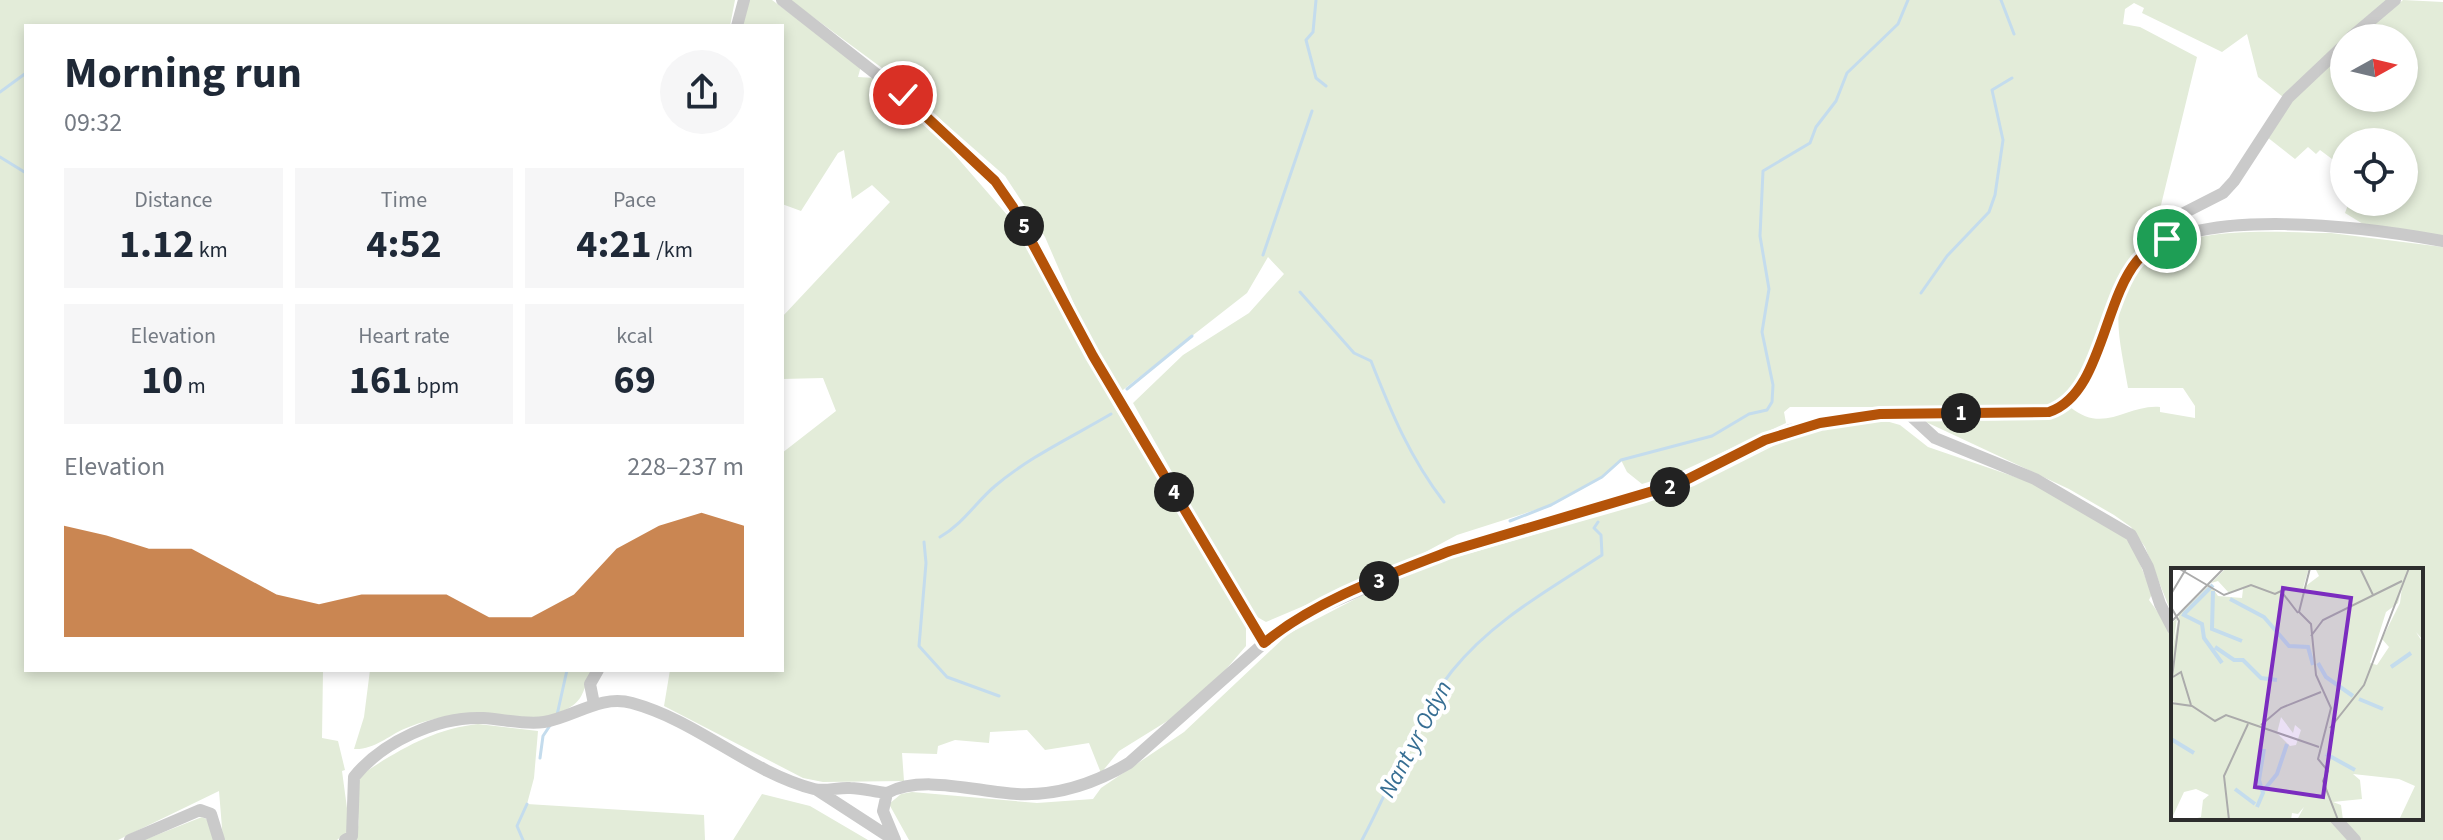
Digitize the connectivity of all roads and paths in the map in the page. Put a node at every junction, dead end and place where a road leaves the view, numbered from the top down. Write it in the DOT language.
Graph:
graph roads {
  1 [pos="744,0"];
  2 [pos="782,0"];
  3 [pos="2395,0"];
  4 [pos="738,24"];
  5 [pos="2367,24"];
  6 [pos="2330,58"];
  7 [pos="2167,239"];
  8 [pos="2443,241"];
  9 [pos="1910,415"];
  10 [pos="2171,625"];
  11 [pos="1264,643"];
  12 [pos="597,672"];
  13 [pos="594,704"];
  14 [pos="817,790"];
  15 [pos="887,793"];
  16 [pos="2337,820"];
  17 [pos="130,840"];
  18 [pos="219,840"];
  19 [pos="345,840"];
  20 [pos="895,840"];
  21 [pos="2355,840"];
  1 -- 4 [label="street"];
  2 -- 11 [label="street"];
  3 -- 5 [label="street"];
  6 -- 7 [label="street"];
  7 -- 8 [label="street"];
  7 -- 9 [label="street"];
  9 -- 10 [label="street"];
  9 -- 11 [label="street"];
  11 -- 15 [label="street"];
  12 -- 13 [label="street"];
  13 -- 14 [label="street"];
  13 -- 19 [label="street"];
  14 -- 15 [label="street"];
  14 -- 20 [label="street"];
  15 -- 20 [label="street"];
  16 -- 21 [label="street"];
  17 -- 18 [label="street"];
}
